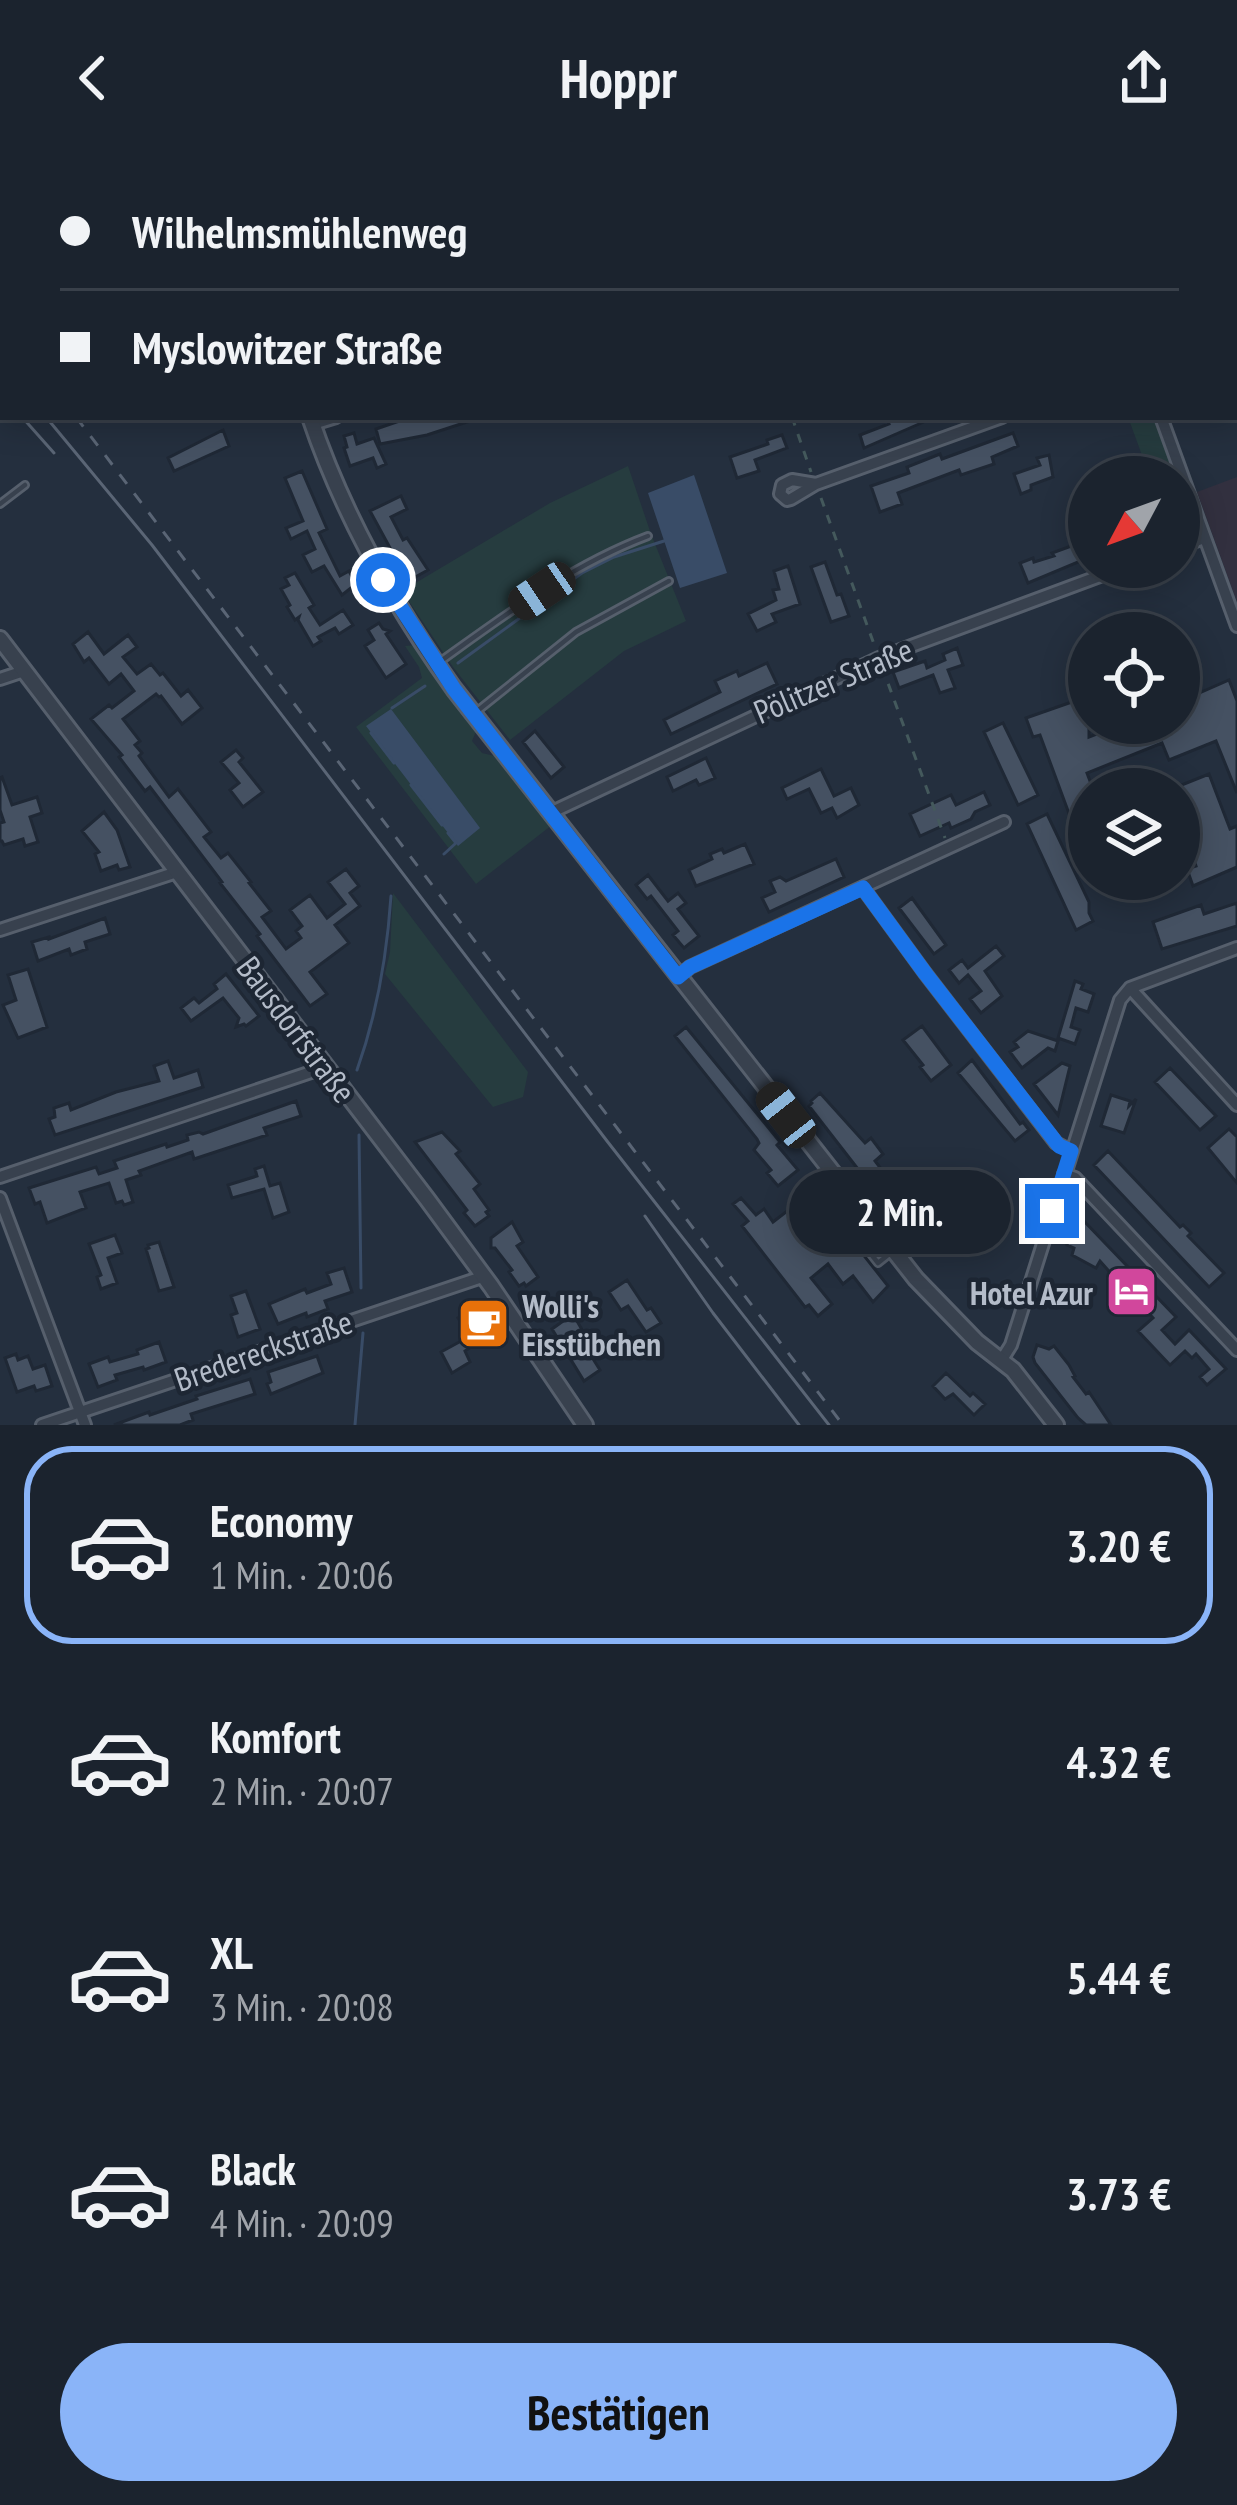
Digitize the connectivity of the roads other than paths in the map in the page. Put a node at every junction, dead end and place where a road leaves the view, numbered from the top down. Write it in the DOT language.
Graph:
graph roads {
  1 [pos="312,420"];
  2 [pos="994,420"];
  3 [pos="1162,420"];
  4 [pos="816,484"];
  5 [pos="25,485"];
  6 [pos="0,504"];
  7 [pos="648,536"];
  8 [pos="1204,538"];
  9 [pos="1200,539"];
  10 [pos="669,581"];
  11 [pos="1068,588"];
  12 [pos="1237,626"];
  13 [pos="0,639"];
  14 [pos="436,664"];
  15 [pos="24,671"];
  16 [pos="0,679"];
  17 [pos="473,715"];
  18 [pos="550,813"];
  19 [pos="1004,822"];
  20 [pos="177,872"];
  21 [pos="863,888"];
  22 [pos="0,930"];
  23 [pos="1237,948"];
  24 [pos="678,977"];
  25 [pos="1130,988"];
  26 [pos="326,1067"];
  27 [pos="1237,1105"];
  28 [pos="1071,1151"];
  29 [pos="1064,1174"];
  30 [pos="0,1177"];
  31 [pos="0,1198"];
  32 [pos="484,1276"];
  33 [pos="1237,1350"];
  34 [pos="1001,1361"];
  35 [pos="82,1419"];
  36 [pos="42,1425"];
  37 [pos="585,1425"];
  38 [pos="1056,1425"];
  1 -- 14 [label="street"];
  2 -- 4 [label="street"];
  3 -- 8 [label="street"];
  5 -- 6 [label="lane"];
  7 -- 14 [label="lane"];
  8 -- 9 [label="street"];
  8 -- 12 [label="street"];
  10 -- 17 [label="lane"];
  11 -- 18 [label="street, Pölitzer Straße"];
  13 -- 15 [label="street, Bausdorfstraße"];
  14 -- 17 [label="street"];
  15 -- 16 [label="street"];
  15 -- 20 [label="street, Bausdorfstraße"];
  17 -- 18 [label="street"];
  18 -- 24 [label="street"];
  19 -- 21 [label="street"];
  20 -- 22 [label="street"];
  20 -- 26 [label="street, Bausdorfstraße"];
  21 -- 24 [label="street"];
  21 -- 28 [label="street"];
  23 -- 25 [label="street"];
  24 -- 34 [label="street"];
  25 -- 27 [label="street"];
  25 -- 28 [label="street"];
  26 -- 30 [label="street"];
  26 -- 32 [label="street, Bausdorfstraße"];
  28 -- 29 [label="street"];
  29 -- 33 [label="street"];
  29 -- 34 [label="street"];
  31 -- 35 [label="street"];
  32 -- 35 [label="street, Bredereckstraße"];
  32 -- 37 [label="street, Bausdorfstraße"];
  34 -- 38 [label="street"];
  35 -- 36 [label="street, Bredereckstraße"];
}
